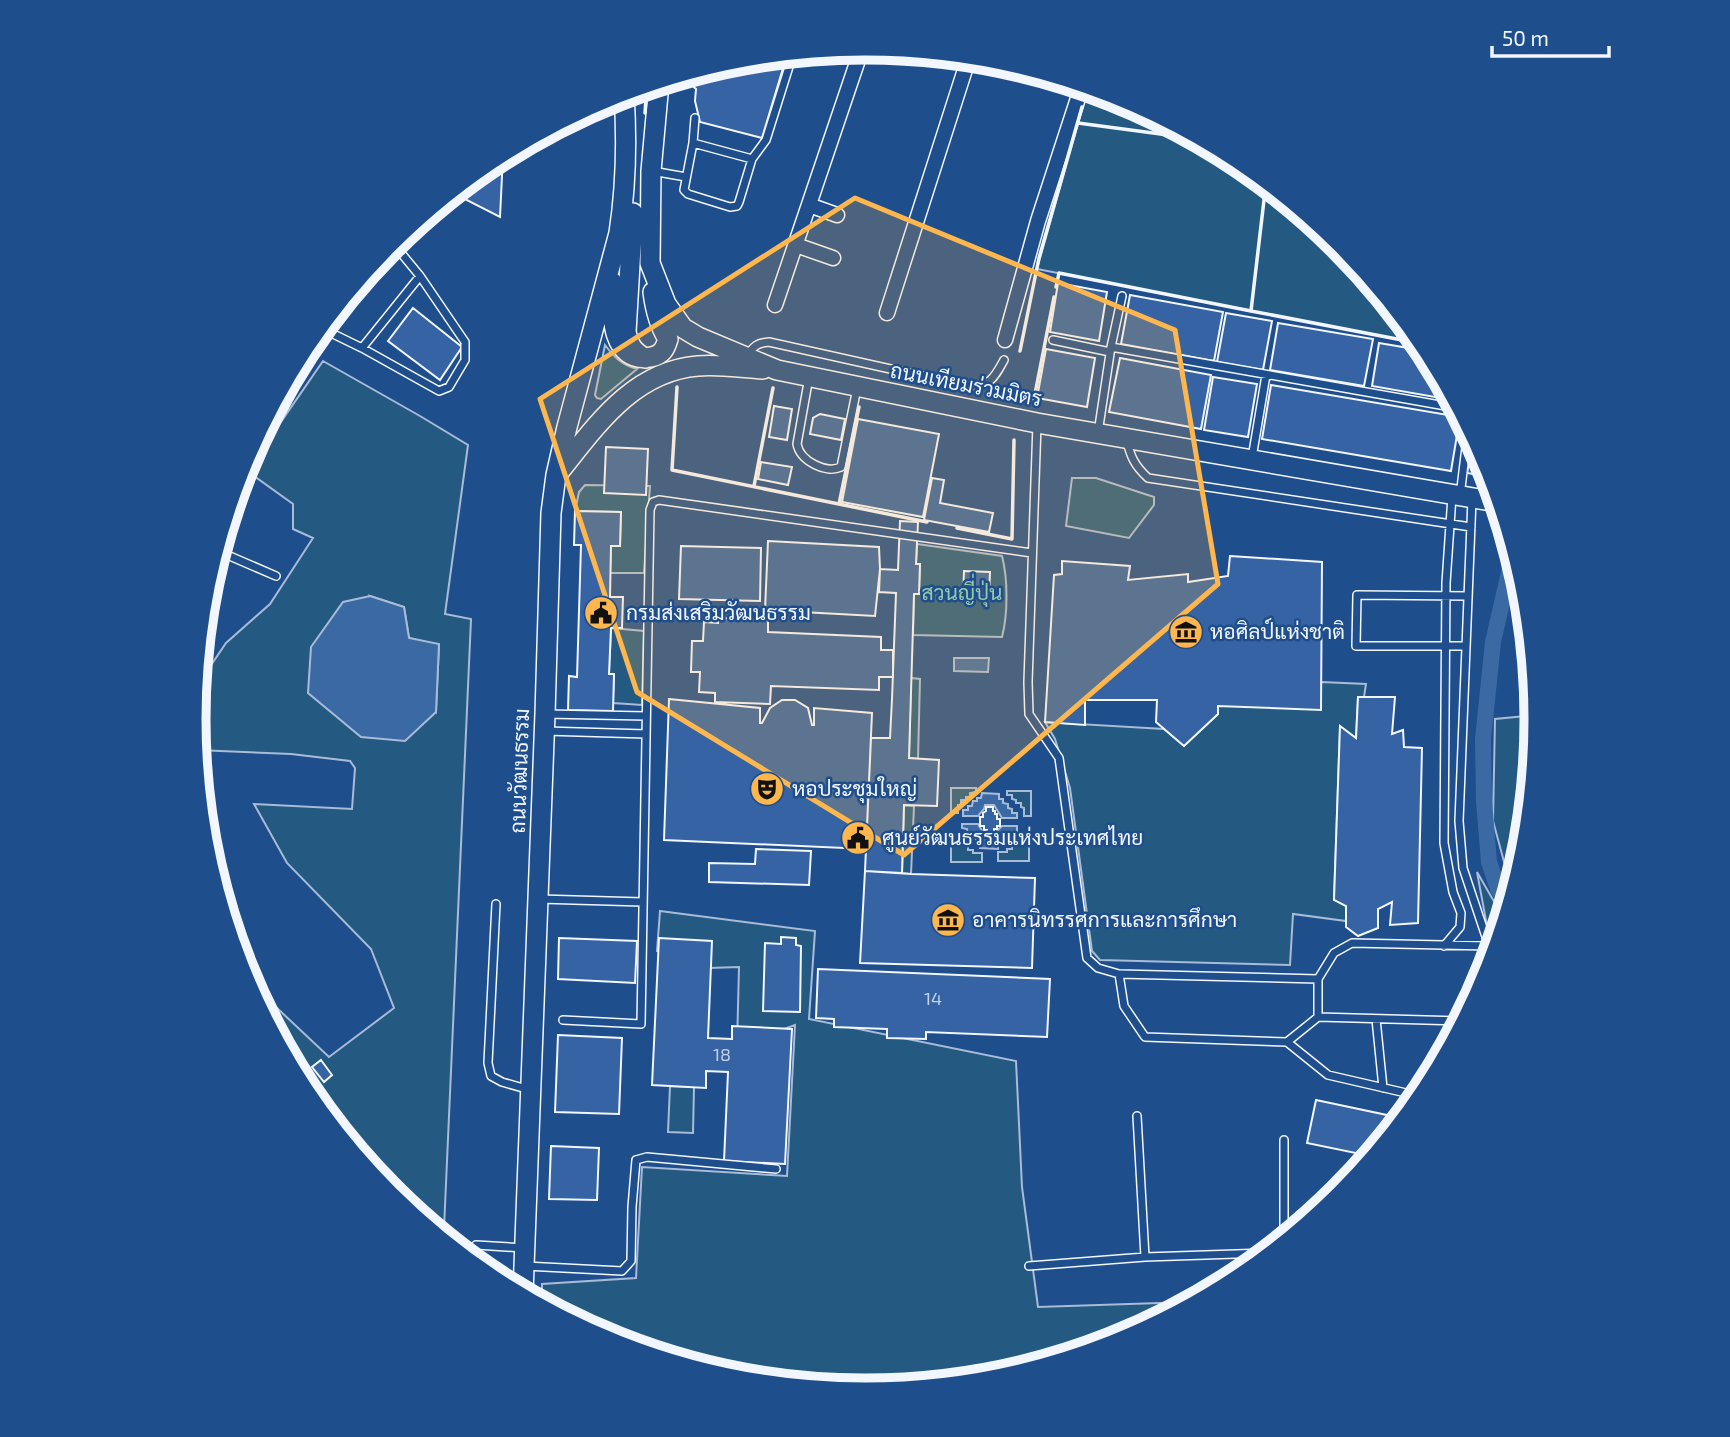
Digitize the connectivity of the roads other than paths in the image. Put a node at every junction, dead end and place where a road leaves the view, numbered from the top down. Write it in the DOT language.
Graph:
graph roads {
  1 [pos="858,60"];
  2 [pos="790,64"];
  3 [pos="966,67"];
  4 [pos="658,92"];
  5 [pos="1079,95"];
  6 [pos="634,101"];
  7 [pos="625,105"];
  8 [pos="617,109"];
  9 [pos="695,118"];
  10 [pos="693,143"];
  11 [pos="752,159"];
  12 [pos="624,164"];
  13 [pos="651,171"];
  14 [pos="686,177"];
  15 [pos="809,205"];
  16 [pos="837,215"];
  17 [pos="796,245"];
  18 [pos="400,252"];
  19 [pos="833,258"];
  20 [pos="611,259"];
  21 [pos="650,263"];
  22 [pos="420,276"];
  23 [pos="1122,296"];
  24 [pos="775,305"];
  25 [pos="887,313"];
  26 [pos="331,333"];
  27 [pos="1005,340"];
  28 [pos="1053,340"];
  29 [pos="362,348"];
  30 [pos="1111,349"];
  31 [pos="747,357"];
  32 [pos="645,358"];
  33 [pos="1004,360"];
  34 [pos="777,370"];
  35 [pos="1266,375"];
  36 [pos="809,377"];
  37 [pos="858,387"];
  38 [pos="1445,406"];
  39 [pos="1037,423"];
  40 [pos="1098,433"];
  41 [pos="1126,438"];
  42 [pos="1466,449"];
  43 [pos="1251,460"];
  44 [pos="556,475"];
  45 [pos="1461,496"];
  46 [pos="1487,500"];
  47 [pos="1450,524"];
  48 [pos="1471,527"];
  49 [pos="1032,553"];
  50 [pos="227,555"];
  51 [pos="276,576"];
  52 [pos="1446,596"];
  53 [pos="1467,596"];
  54 [pos="1446,646"];
  55 [pos="1465,646"];
  56 [pos="646,716"];
  57 [pos="545,722"];
  58 [pos="646,734"];
  59 [pos="537,898"];
  60 [pos="643,902"];
  61 [pos="496,904"];
  62 [pos="1486,938"];
  63 [pos="1444,946"];
  64 [pos="1483,946"];
  65 [pos="1119,974"];
  66 [pos="1318,979"];
  67 [pos="1318,1017"];
  68 [pos="1376,1018"];
  69 [pos="563,1020"];
  70 [pos="1450,1021"];
  71 [pos="1287,1042"];
  72 [pos="1383,1088"];
  73 [pos="531,1090"];
  74 [pos="1407,1094"];
  75 [pos="1137,1116"];
  76 [pos="1284,1140"];
  77 [pos="776,1169"];
  78 [pos="1284,1227"];
  79 [pos="476,1249"];
  80 [pos="1248,1254"];
  81 [pos="525,1257"];
  82 [pos="1145,1257"];
  83 [pos="1028,1266"];
  84 [pos="524,1282"];
  1 -- 15 [label="street"];
  2 -- 11 [label="lane"];
  3 -- 25 [label="street"];
  4 -- 13 [label="street, ถนนเทียมร่วมมิตร"];
  5 -- 27 [label="street"];
  6 -- 32 [label="street"];
  7 -- 12 [label="street"];
  8 -- 12 [label="street"];
  9 -- 10 [label="lane"];
  10 -- 11 [label="lane"];
  10 -- 14 [label="lane"];
  11 -- 14 [label="lane"];
  12 -- 20 [label="street"];
  13 -- 14 [label="lane"];
  13 -- 21 [label="street, ถนนเทียมร่วมมิตร"];
  15 -- 16 [label="street"];
  15 -- 17 [label="street"];
  17 -- 19 [label="street"];
  17 -- 24 [label="street"];
  18 -- 22 [label="lane"];
  20 -- 32 [label="street"];
  20 -- 44 [label="street, ถนนวัฒนธรรม"];
  21 -- 31 [label="street, ถนนเทียมร่วมมิตร"];
  21 -- 32 [label="street"];
  22 -- 29 [label="lane"];
  22 -- 29 [label="lane"];
  23 -- 30 [label="lane"];
  26 -- 29 [label="lane"];
  28 -- 30 [label="lane"];
  30 -- 35 [label="lane"];
  30 -- 40 [label="lane"];
  31 -- 33 [label="lane"];
  31 -- 34 [label="street, ถนนเทียมร่วมมิตร"];
  34 -- 36 [label="street, ถนนเทียมร่วมมิตร"];
  34 -- 44 [label="street"];
  35 -- 38 [label="lane"];
  35 -- 43 [label="lane"];
  36 -- 37 [label="street, ถนนเทียมร่วมมิตร"];
  36 -- 37 [label="lane"];
  37 -- 39 [label="street, ถนนเทียมร่วมมิตร"];
  39 -- 40 [label="street, ถนนเทียมร่วมมิตร"];
  39 -- 49 [label="lane"];
  40 -- 41 [label="street, ถนนเทียมร่วมมิตร"];
  41 -- 43 [label="street, ถนนเทียมร่วมมิตร"];
  41 -- 47 [label="lane"];
  42 -- 45 [label="lane"];
  43 -- 45 [label="street, ถนนเทียมร่วมมิตร"];
  44 -- 57 [label="street, ถนนวัฒนธรรม"];
  45 -- 46 [label="street, ถนนเทียมร่วมมิตร"];
  45 -- 47 [label="lane"];
  45 -- 48 [label="lane"];
  47 -- 48 [label="lane"];
  47 -- 52 [label="lane"];
  48 -- 53 [label="lane"];
  49 -- 56 [label="lane"];
  49 -- 65 [label="lane"];
  50 -- 51 [label="lane"];
  52 -- 53 [label="lane"];
  52 -- 54 [label="lane"];
  52 -- 54 [label="lane"];
  53 -- 55 [label="lane"];
  54 -- 55 [label="lane"];
  54 -- 63 [label="lane"];
  55 -- 62 [label="lane"];
  56 -- 57 [label="lane"];
  56 -- 58 [label="lane"];
  57 -- 58 [label="lane"];
  57 -- 59 [label="street, ถนนวัฒนธรรม"];
  58 -- 60 [label="lane"];
  59 -- 60 [label="lane"];
  59 -- 73 [label="street, ถนนวัฒนธรรม"];
  60 -- 69 [label="lane"];
  61 -- 73 [label="lane"];
  63 -- 64 [label="lane"];
  63 -- 66 [label="lane"];
  65 -- 66 [label="lane"];
  65 -- 71 [label="lane"];
  66 -- 67 [label="lane"];
  67 -- 68 [label="lane"];
  67 -- 71 [label="lane"];
  68 -- 70 [label="lane"];
  68 -- 72 [label="lane"];
  71 -- 72 [label="lane"];
  72 -- 74 [label="lane"];
  73 -- 81 [label="street, ถนนวัฒนธรรม"];
  75 -- 82 [label="lane"];
  76 -- 78 [label="lane"];
  77 -- 81 [label="lane"];
  79 -- 81 [label="lane"];
  80 -- 82 [label="lane"];
  81 -- 84 [label="street, ถนนวัฒนธรรม"];
  82 -- 83 [label="lane"];
}
